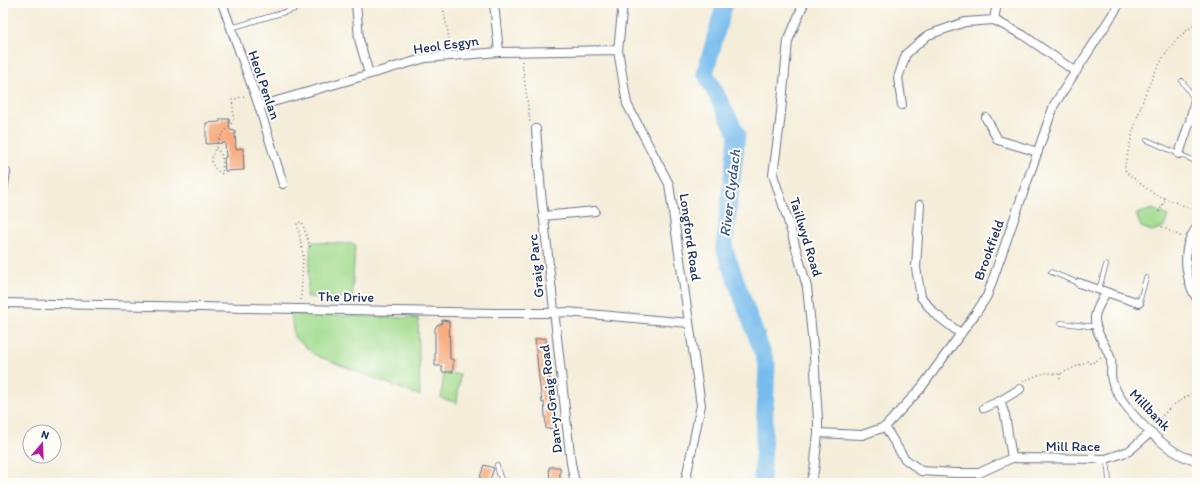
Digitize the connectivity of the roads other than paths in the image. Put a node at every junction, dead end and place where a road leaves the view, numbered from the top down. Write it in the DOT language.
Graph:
graph roads {
  1 [pos="222,3"];
  2 [pos="356,3"];
  3 [pos="494,3"];
  4 [pos="623,3"];
  5 [pos="804,3"];
  6 [pos="997,3"];
  7 [pos="1120,3"];
  8 [pos="295,9"];
  9 [pos="994,20"];
  10 [pos="231,28"];
  11 [pos="618,50"];
  12 [pos="499,52"];
  13 [pos="1076,72"];
  14 [pos="369,74"];
  15 [pos="1182,80"];
  16 [pos="1196,100"];
  17 [pos="259,106"];
  18 [pos="902,106"];
  19 [pos="986,118"];
  20 [pos="1194,122"];
  21 [pos="536,129"];
  22 [pos="1147,140"];
  23 [pos="1038,152"];
  24 [pos="1179,154"];
  25 [pos="1195,161"];
  26 [pos="6,172"];
  27 [pos="283,184"];
  28 [pos="3,191"];
  29 [pos="920,205"];
  30 [pos="595,211"];
  31 [pos="543,216"];
  32 [pos="1197,227"];
  33 [pos="1106,265"];
  34 [pos="1051,272"];
  35 [pos="1146,278"];
  36 [pos="1079,283"];
  37 [pos="1102,291"];
  38 [pos="1197,299"];
  39 [pos="3,303"];
  40 [pos="1139,303"];
  41 [pos="554,313"];
  42 [pos="689,322"];
  43 [pos="1061,323"];
  44 [pos="1096,326"];
  45 [pos="961,334"];
  46 [pos="1020,389"];
  47 [pos="1000,401"];
  48 [pos="984,408"];
  49 [pos="885,427"];
  50 [pos="1149,431"];
  51 [pos="818,433"];
  52 [pos="1012,458"];
  53 [pos="1106,459"];
  54 [pos="1197,460"];
  55 [pos="497,465"];
  56 [pos="503,483"];
  57 [pos="575,483"];
  58 [pos="685,483"];
  59 [pos="810,483"];
  60 [pos="1109,483"];
  1 -- 10 [label="street, Heol Penlan"];
  2 -- 14 [label="street"];
  3 -- 12 [label="street"];
  4 -- 11 [label="street, Longford Road"];
  5 -- 51 [label="street, Taillwyd Road"];
  6 -- 9 [label="street"];
  7 -- 13 [label="street, Brookfield"];
  8 -- 10 [label="lane"];
  9 -- 13 [label="street"];
  9 -- 18 [label="street"];
  10 -- 17 [label="street, Heol Penlan"];
  11 -- 12 [label="street, Heol Esgyn"];
  11 -- 42 [label="street, Longford Road"];
  12 -- 14 [label="street, Heol Esgyn"];
  13 -- 23 [label="street, Brookfield"];
  14 -- 17 [label="street, Heol Esgyn"];
  15 -- 16 [label="lane"];
  16 -- 20 [label="street"];
  17 -- 27 [label="street, Heol Penlan"];
  19 -- 23 [label="street"];
  20 -- 24 [label="street"];
  21 -- 31 [label="street, Graig Parc"];
  22 -- 24 [label="lane"];
  23 -- 45 [label="street, Brookfield"];
  24 -- 25 [label="lane"];
  26 -- 28 [label="street"];
  29 -- 45 [label="street"];
  30 -- 31 [label="street, Graig Parc"];
  31 -- 41 [label="street, Graig Parc"];
  32 -- 38 [label="street"];
  33 -- 37 [label="lane"];
  34 -- 36 [label="lane"];
  35 -- 40 [label="lane"];
  36 -- 37 [label="street"];
  37 -- 40 [label="street"];
  37 -- 44 [label="street"];
  39 -- 41 [label="street, The Drive"];
  41 -- 42 [label="street, The Drive"];
  41 -- 57 [label="street, Dan-y-Graig Road"];
  42 -- 58 [label="street, Longford Road"];
  43 -- 44 [label="lane"];
  44 -- 50 [label="street, Millbank"];
  45 -- 49 [label="street, Brookfield"];
  46 -- 47 [label="street"];
  47 -- 48 [label="street"];
  47 -- 52 [label="street"];
  49 -- 51 [label="street, Brookfield"];
  49 -- 52 [label="street, Mill Race"];
  50 -- 53 [label="street, Mill Race"];
  50 -- 54 [label="street, Millbank"];
  51 -- 59 [label="street, Taillwyd Road"];
  52 -- 53 [label="street, Mill Race"];
  53 -- 60 [label="lane"];
  55 -- 56 [label="lane"];
}
